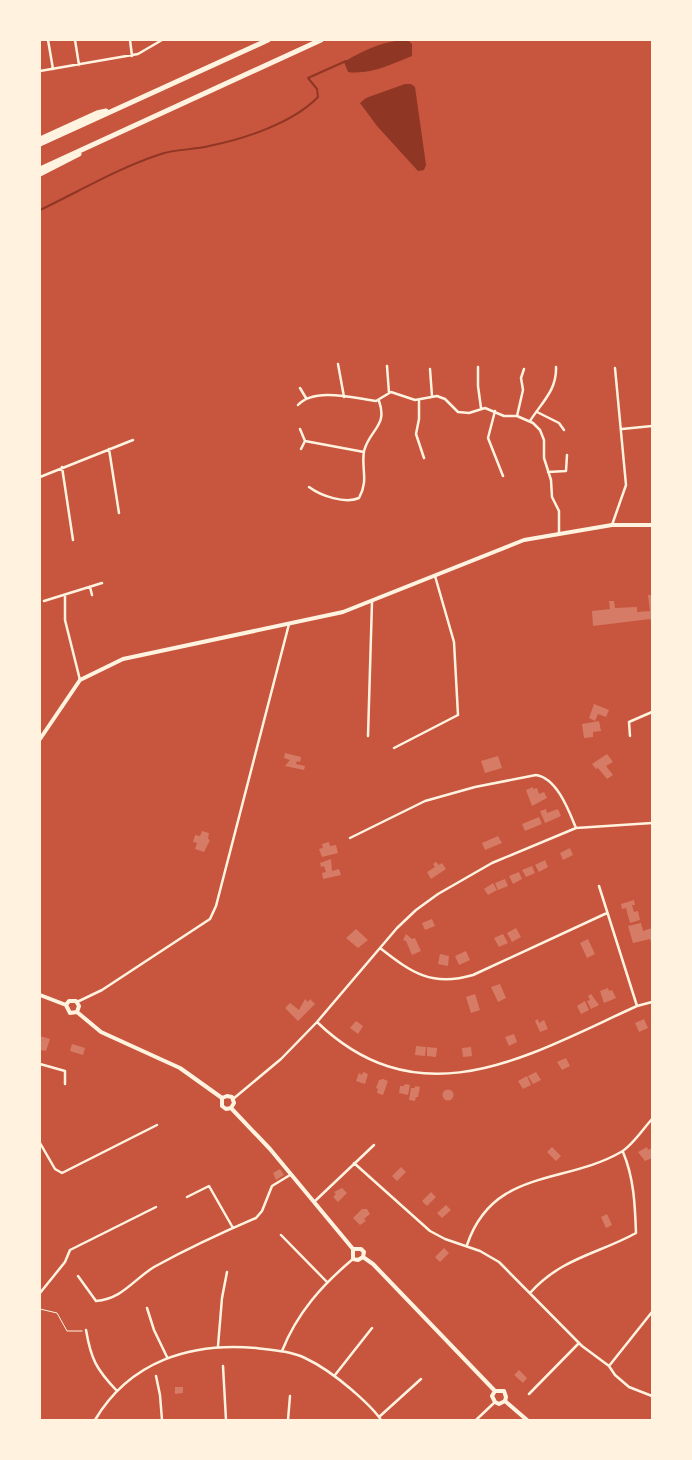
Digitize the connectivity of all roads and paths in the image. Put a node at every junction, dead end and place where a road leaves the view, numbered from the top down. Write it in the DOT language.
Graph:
graph roads {
  1 [pos="48,40"];
  2 [pos="75,40"];
  3 [pos="130,40"];
  4 [pos="162,40"];
  5 [pos="268,40"];
  6 [pos="321,40"];
  7 [pos="132,56"];
  8 [pos="79,65"];
  9 [pos="53,69"];
  10 [pos="40,72"];
  11 [pos="114,110"];
  12 [pos="40,139"];
  13 [pos="101,141"];
  14 [pos="40,144"];
  15 [pos="40,169"];
  16 [pos="40,174"];
  17 [pos="338,364"];
  18 [pos="387,366"];
  19 [pos="556,366"];
  20 [pos="478,367"];
  21 [pos="615,368"];
  22 [pos="430,369"];
  23 [pos="524,369"];
  24 [pos="300,388"];
  25 [pos="389,393"];
  26 [pos="344,396"];
  27 [pos="432,396"];
  28 [pos="306,398"];
  29 [pos="419,400"];
  30 [pos="378,401"];
  31 [pos="298,405"];
  32 [pos="481,408"];
  33 [pos="495,411"];
  34 [pos="537,412"];
  35 [pos="517,416"];
  36 [pos="530,421"];
  37 [pos="652,426"];
  38 [pos="300,429"];
  39 [pos="622,429"];
  40 [pos="564,430"];
  41 [pos="133,440"];
  42 [pos="305,442"];
  43 [pos="109,449"];
  44 [pos="301,449"];
  45 [pos="364,452"];
  46 [pos="567,455"];
  47 [pos="424,458"];
  48 [pos="62,467"];
  49 [pos="548,472"];
  50 [pos="40,476"];
  51 [pos="503,476"];
  52 [pos="309,487"];
  53 [pos="119,513"];
  54 [pos="652,525"];
  55 [pos="612,526"];
  56 [pos="559,535"];
  57 [pos="73,540"];
  58 [pos="435,576"];
  59 [pos="102,583"];
  60 [pos="90,587"];
  61 [pos="92,595"];
  62 [pos="65,596"];
  63 [pos="44,601"];
  64 [pos="372,602"];
  65 [pos="289,624"];
  66 [pos="80,680"];
  67 [pos="652,712"];
  68 [pos="368,736"];
  69 [pos="630,736"];
  70 [pos="40,739"];
  71 [pos="394,748"];
  72 [pos="652,823"];
  73 [pos="576,828"];
  74 [pos="350,838"];
  75 [pos="599,886"];
  76 [pos="607,913"];
  77 [pos="380,948"];
  78 [pos="40,995"];
  79 [pos="77,1002"];
  80 [pos="652,1002"];
  81 [pos="66,1005"];
  82 [pos="637,1006"];
  83 [pos="77,1012"];
  84 [pos="317,1022"];
  85 [pos="40,1064"];
  86 [pos="65,1084"];
  87 [pos="222,1098"];
  88 [pos="233,1099"];
  89 [pos="231,1108"];
  90 [pos="652,1119"];
  91 [pos="157,1125"];
  92 [pos="40,1142"];
  93 [pos="374,1146"];
  94 [pos="623,1152"];
  95 [pos="354,1163"];
  96 [pos="292,1174"];
  97 [pos="187,1196"];
  98 [pos="315,1201"];
  99 [pos="156,1207"];
  100 [pos="233,1228"];
  101 [pos="281,1235"];
  102 [pos="467,1245"];
  103 [pos="353,1250"];
  104 [pos="363,1257"];
  105 [pos="353,1259"];
  106 [pos="227,1272"];
  107 [pos="78,1276"];
  108 [pos="327,1282"];
  109 [pos="40,1293"];
  110 [pos="530,1293"];
  111 [pos="147,1308"];
  112 [pos="40,1309"];
  113 [pos="652,1312"];
  114 [pos="372,1328"];
  115 [pos="86,1330"];
  116 [pos="579,1343"];
  117 [pos="218,1346"];
  118 [pos="282,1351"];
  119 [pos="166,1357"];
  120 [pos="222,1366"];
  121 [pos="609,1366"];
  122 [pos="335,1375"];
  123 [pos="156,1376"];
  124 [pos="421,1379"];
  125 [pos="117,1391"];
  126 [pos="496,1391"];
  127 [pos="529,1394"];
  128 [pos="290,1396"];
  129 [pos="652,1396"];
  130 [pos="505,1401"];
  131 [pos="495,1402"];
  132 [pos="379,1416"];
  133 [pos="95,1420"];
  134 [pos="162,1420"];
  135 [pos="226,1420"];
  136 [pos="288,1420"];
  137 [pos="382,1420"];
  138 [pos="476,1420"];
  139 [pos="528,1420"];
  1 -- 9 [label="street"];
  2 -- 8 [label="street"];
  3 -- 7 [label="street"];
  4 -- 7 [label="street"];
  5 -- 11 [label="highway"];
  6 -- 13 [label="highway"];
  7 -- 8 [label="street"];
  8 -- 9 [label="street"];
  9 -- 10 [label="street"];
  11 -- 12 [label="highway"];
  11 -- 14 [label="highway"];
  13 -- 15 [label="highway"];
  13 -- 16 [label="highway"];
  17 -- 26 [label="street"];
  18 -- 25 [label="street"];
  19 -- 34 [label="street"];
  20 -- 32 [label="street"];
  21 -- 39 [label="street"];
  22 -- 27 [label="street"];
  23 -- 35 [label="street"];
  24 -- 28 [label="street"];
  25 -- 29 [label="street"];
  25 -- 30 [label="street"];
  26 -- 28 [label="street"];
  26 -- 30 [label="street"];
  27 -- 29 [label="street"];
  27 -- 32 [label="street"];
  28 -- 31 [label="street"];
  29 -- 47 [label="street"];
  30 -- 45 [label="street"];
  32 -- 33 [label="street"];
  33 -- 35 [label="street"];
  33 -- 51 [label="street"];
  34 -- 36 [label="street"];
  34 -- 40 [label="street"];
  35 -- 36 [label="street"];
  36 -- 49 [label="street"];
  37 -- 39 [label="street"];
  38 -- 42 [label="street"];
  39 -- 55 [label="street"];
  41 -- 43 [label="street"];
  42 -- 44 [label="street"];
  42 -- 45 [label="street"];
  43 -- 48 [label="street"];
  43 -- 53 [label="street"];
  45 -- 52 [label="street"];
  46 -- 49 [label="street"];
  48 -- 50 [label="street"];
  48 -- 57 [label="street"];
  49 -- 56 [label="street"];
  54 -- 55 [label="main road"];
  55 -- 56 [label="main road"];
  56 -- 58 [label="main road"];
  58 -- 64 [label="main road"];
  58 -- 71 [label="street"];
  59 -- 60 [label="street"];
  60 -- 61 [label="street"];
  60 -- 62 [label="street"];
  62 -- 63 [label="street"];
  62 -- 66 [label="street"];
  64 -- 65 [label="main road"];
  64 -- 68 [label="street"];
  65 -- 66 [label="main road"];
  65 -- 79 [label="street"];
  66 -- 70 [label="main road"];
  67 -- 69 [label="street"];
  72 -- 73 [label="street"];
  73 -- 74 [label="street"];
  73 -- 77 [label="street"];
  75 -- 76 [label="street"];
  76 -- 77 [label="street"];
  76 -- 82 [label="street"];
  77 -- 84 [label="street"];
  78 -- 81 [label="main road"];
  79 -- 81 [label="main road"];
  79 -- 83 [label="main road"];
  80 -- 82 [label="street"];
  81 -- 83 [label="main road"];
  82 -- 84 [label="street"];
  83 -- 87 [label="main road"];
  84 -- 88 [label="street"];
  85 -- 86 [label="street"];
  87 -- 88 [label="main road"];
  87 -- 89 [label="main road"];
  88 -- 89 [label="main road"];
  89 -- 96 [label="main road"];
  90 -- 94 [label="street"];
  91 -- 92 [label="street"];
  93 -- 95 [label="street"];
  94 -- 102 [label="street"];
  94 -- 110 [label="street"];
  95 -- 98 [label="street"];
  95 -- 102 [label="street"];
  96 -- 98 [label="main road"];
  96 -- 100 [label="street"];
  97 -- 100 [label="street"];
  98 -- 103 [label="main road"];
  99 -- 109 [label="street"];
  100 -- 107 [label="street"];
  101 -- 108 [label="street"];
  102 -- 110 [label="street"];
  103 -- 104 [label="main road"];
  103 -- 105 [label="main road"];
  104 -- 105 [label="main road"];
  104 -- 126 [label="main road"];
  105 -- 108 [label="street"];
  106 -- 117 [label="street"];
  108 -- 118 [label="street"];
  110 -- 116 [label="street"];
  111 -- 119 [label="street"];
  112 -- 115 [label="path"];
  113 -- 121 [label="street"];
  114 -- 122 [label="street"];
  115 -- 125 [label="street"];
  116 -- 121 [label="street"];
  116 -- 127 [label="street"];
  117 -- 118 [label="street"];
  117 -- 119 [label="street"];
  118 -- 122 [label="street"];
  119 -- 125 [label="street"];
  120 -- 135 [label="street"];
  121 -- 129 [label="street"];
  122 -- 132 [label="street"];
  123 -- 134 [label="street"];
  124 -- 132 [label="street"];
  125 -- 133 [label="street"];
  126 -- 130 [label="main road"];
  126 -- 131 [label="main road"];
  128 -- 136 [label="street"];
  130 -- 131 [label="main road"];
  130 -- 139 [label="main road"];
  131 -- 138 [label="street"];
  132 -- 137 [label="street"];
}
